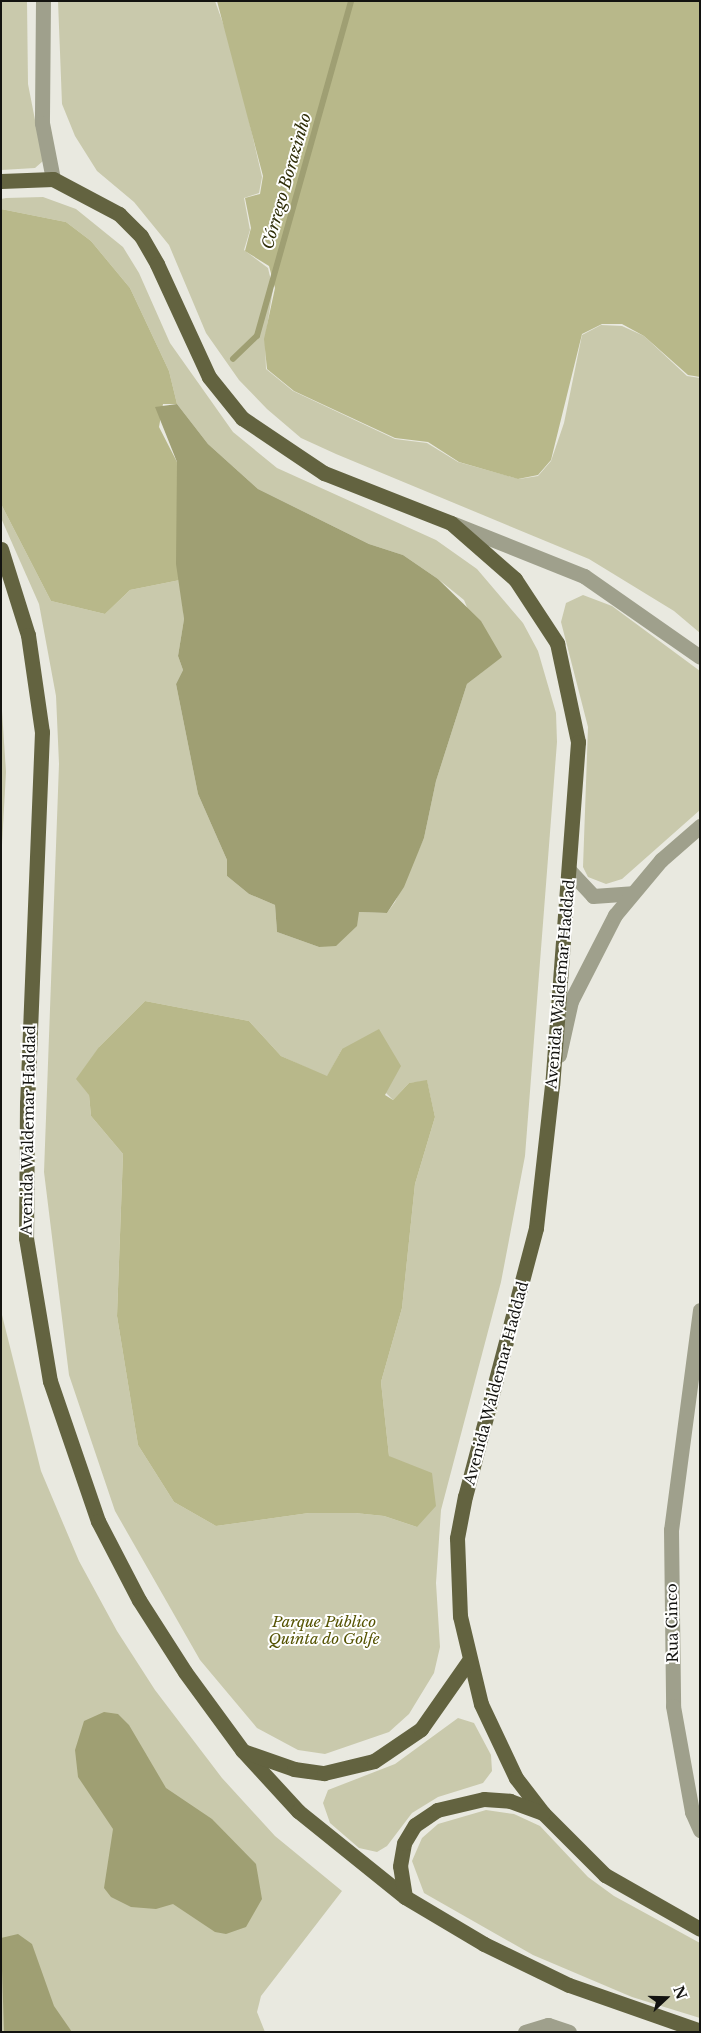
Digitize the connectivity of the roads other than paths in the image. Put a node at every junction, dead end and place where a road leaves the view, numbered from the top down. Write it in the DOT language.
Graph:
graph roads {
  1 [pos="43,1"];
  2 [pos="53,179"];
  3 [pos="1,181"];
  4 [pos="450,523"];
  5 [pos="1,549"];
  6 [pos="700,657"];
  7 [pos="700,826"];
  8 [pos="569,870"];
  9 [pos="632,893"];
  10 [pos="552,1086"];
  11 [pos="700,1310"];
  12 [pos="692,1414"];
  13 [pos="468,1662"];
  14 [pos="242,1750"];
  15 [pos="543,1813"];
  16 [pos="700,1830"];
  17 [pos="405,1897"];
  18 [pos="700,1929"];
  19 [pos="700,2031"];
  20 [pos="525,2032"];
  21 [pos="569,2032"];
  1 -- 2 [label="street"];
  2 -- 3 [label="main road, Avenida Waldemar Haddad"];
  2 -- 4 [label="main road, Avenida Waldemar Haddad"];
  4 -- 6 [label="street"];
  4 -- 8 [label="main road, Avenida Waldemar Haddad"];
  5 -- 14 [label="main road, Avenida Waldemar Haddad"];
  7 -- 9 [label="street"];
  8 -- 9 [label="street"];
  8 -- 10 [label="main road, Avenida Waldemar Haddad"];
  9 -- 10 [label="street"];
  10 -- 13 [label="main road, Avenida Waldemar Haddad"];
  11 -- 12 [label="street, Rua Cinco"];
  12 -- 16 [label="street, Rua Cinco"];
  13 -- 14 [label="main road"];
  13 -- 15 [label="main road, Avenida Waldemar Haddad"];
  14 -- 17 [label="main road, Avenida Waldemar Haddad"];
  15 -- 17 [label="main road"];
  15 -- 18 [label="main road, Avenida Waldemar Haddad"];
  17 -- 19 [label="main road, Avenida Waldemar Haddad"];
  20 -- 21 [label="street"];
}
